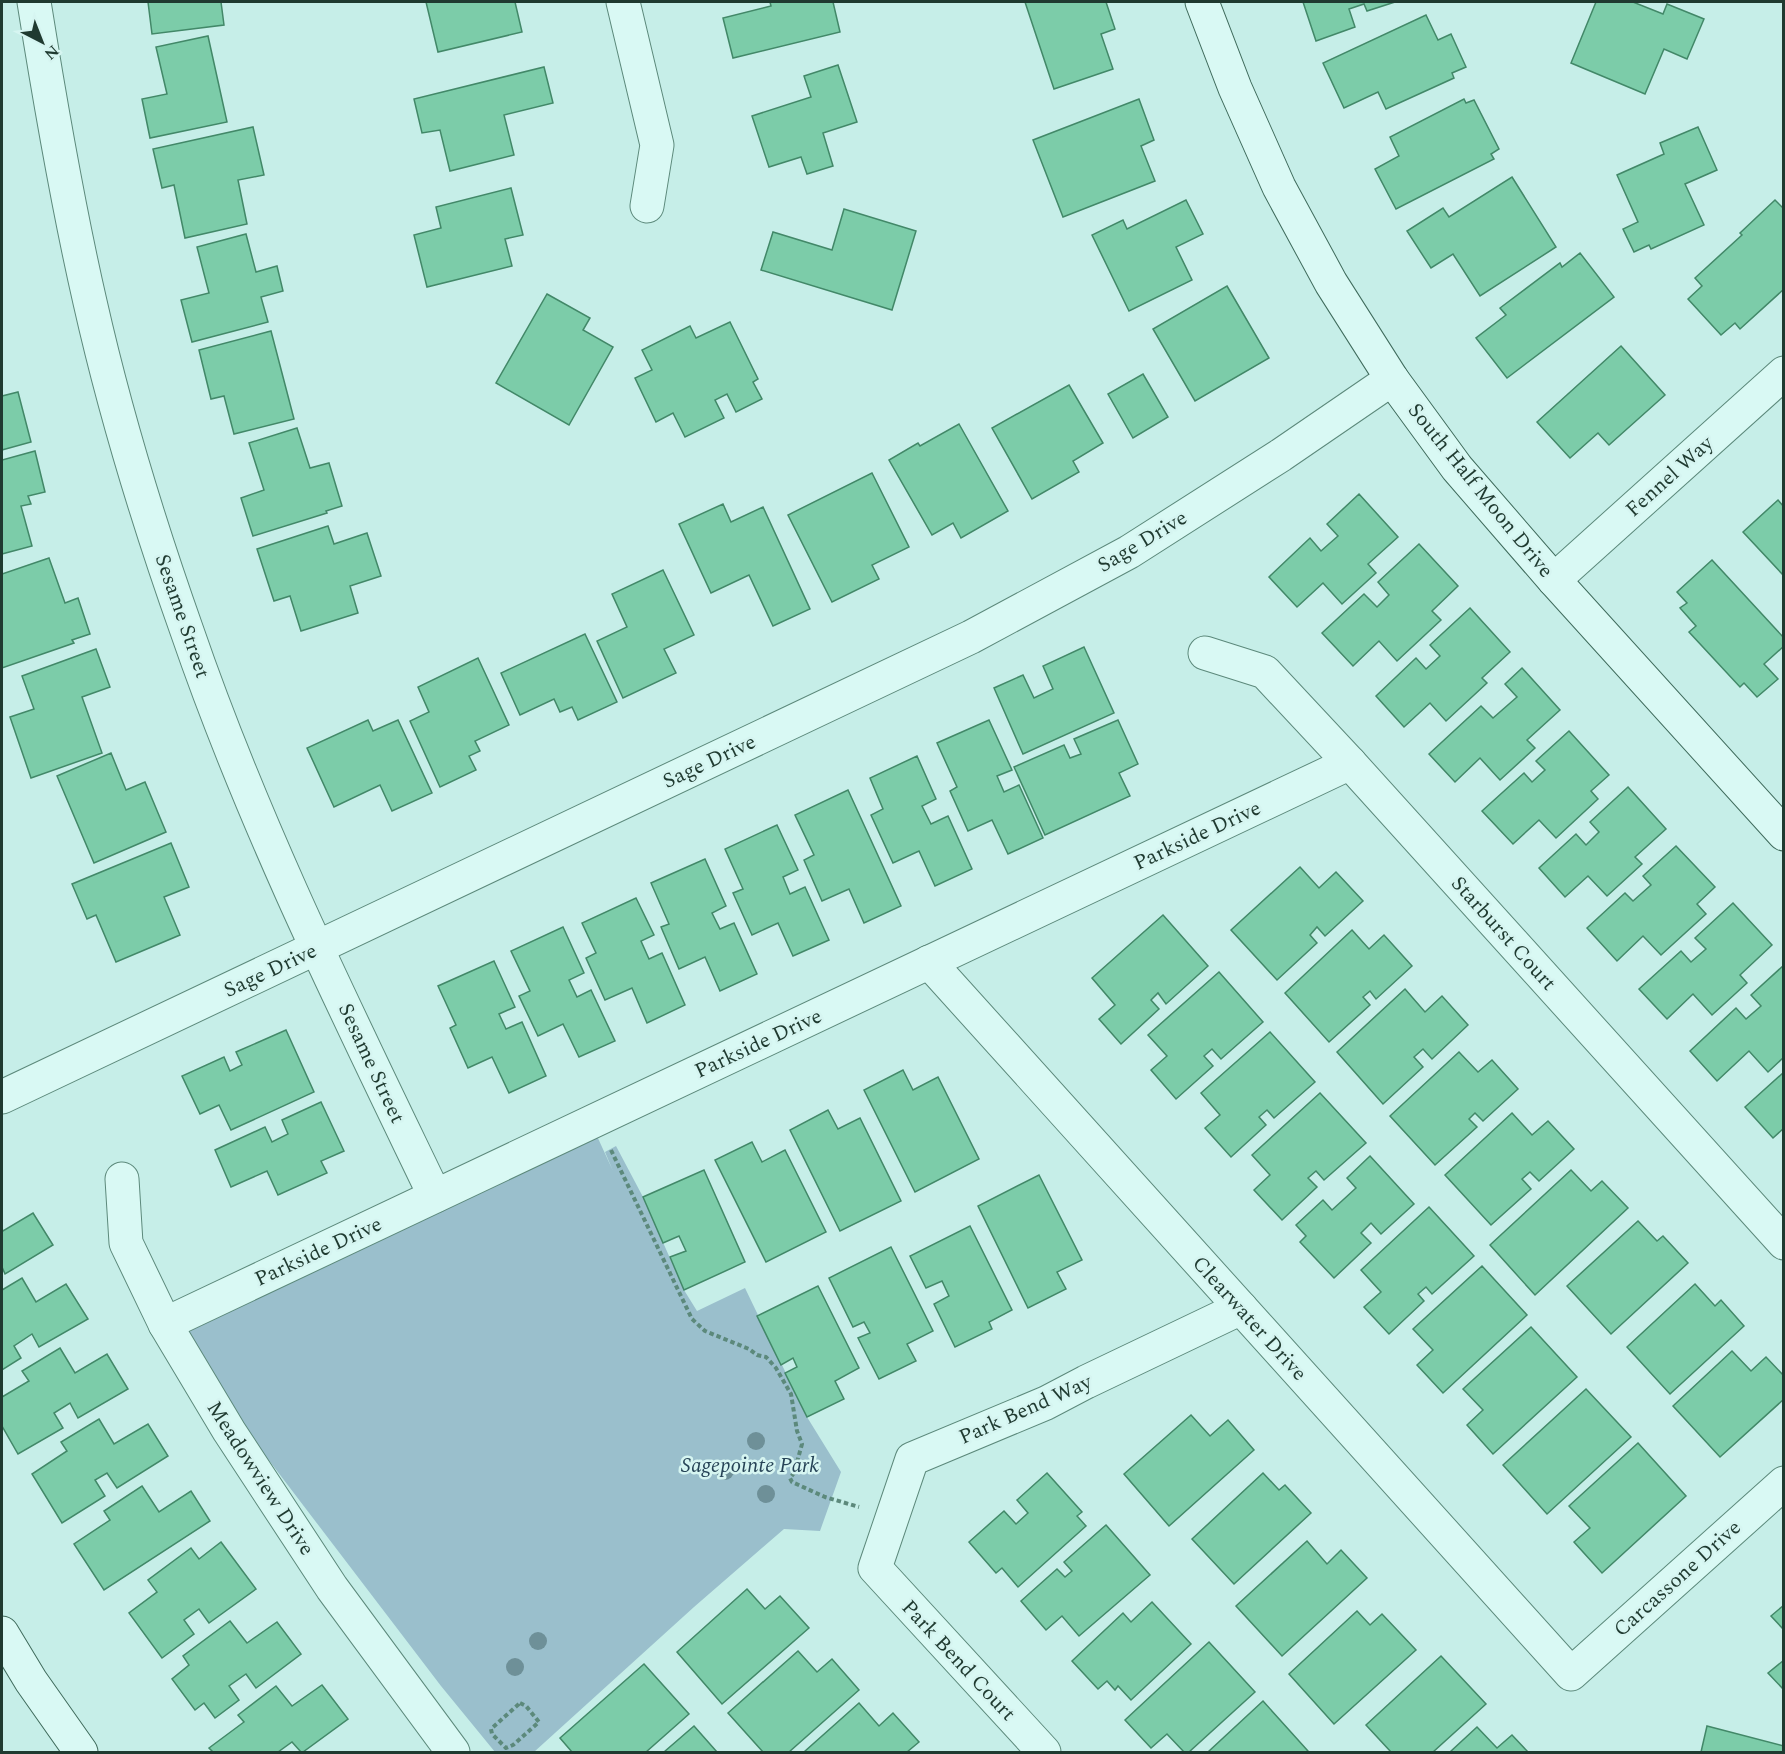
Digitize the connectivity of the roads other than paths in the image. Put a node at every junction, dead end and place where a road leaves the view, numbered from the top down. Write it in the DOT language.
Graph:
graph roads {
  1 [pos="34,2"];
  2 [pos="623,2"];
  3 [pos="1202,2"];
  4 [pos="647,206"];
  5 [pos="1784,373"];
  6 [pos="1392,379"];
  7 [pos="1554,580"];
  8 [pos="1205,653"];
  9 [pos="1350,763"];
  10 [pos="1784,834"];
  11 [pos="317,948"];
  12 [pos="929,962"];
  13 [pos="2,1098"];
  14 [pos="122,1179"];
  15 [pos="435,1196"];
  16 [pos="1784,1243"];
  17 [pos="1241,1308"];
  18 [pos="165,1324"];
  19 [pos="1784,1483"];
  20 [pos="875,1568"];
  21 [pos="2,1633"];
  22 [pos="1571,1674"];
  23 [pos="81,1752"];
  24 [pos="453,1752"];
  25 [pos="1044,1752"];
  1 -- 11 [label="street, Sesame Street"];
  2 -- 4 [label="street"];
  3 -- 6 [label="street, South Half Moon Drive"];
  5 -- 7 [label="street, Fennel Way"];
  6 -- 7 [label="street, South Half Moon Drive"];
  6 -- 11 [label="street, Sage Drive"];
  7 -- 10 [label="street, South Half Moon Drive"];
  8 -- 9 [label="street, Starburst Court"];
  9 -- 12 [label="street, Parkside Drive"];
  9 -- 16 [label="street, Starburst Court"];
  11 -- 13 [label="street, Sage Drive"];
  11 -- 15 [label="street, Sesame Street"];
  12 -- 15 [label="street, Parkside Drive"];
  12 -- 17 [label="street, Clearwater Drive"];
  14 -- 18 [label="street, Meadowview Drive"];
  15 -- 18 [label="street, Parkside Drive"];
  17 -- 20 [label="street, Park Bend Way"];
  17 -- 22 [label="street, Clearwater Drive"];
  18 -- 24 [label="street, Meadowview Drive"];
  19 -- 22 [label="street, Carcassone Drive"];
  20 -- 25 [label="street, Park Bend Court"];
  21 -- 23 [label="street"];
}
